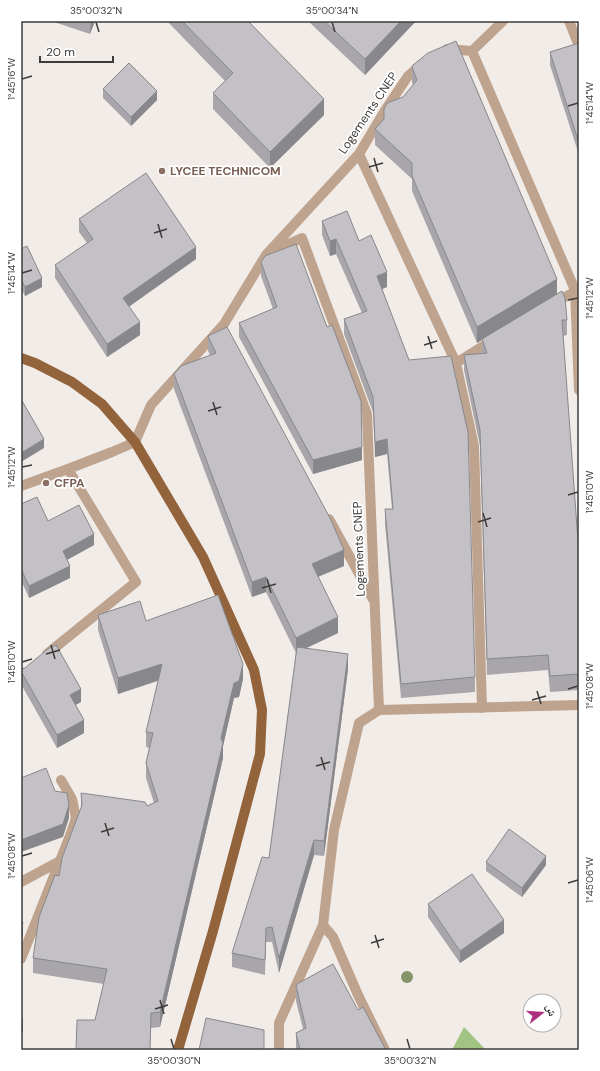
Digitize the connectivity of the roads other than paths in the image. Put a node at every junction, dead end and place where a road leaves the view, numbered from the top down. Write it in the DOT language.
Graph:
graph roads {
  1 [pos="503,21"];
  2 [pos="569,21"];
  3 [pos="579,46"];
  4 [pos="472,51"];
  5 [pos="359,154"];
  6 [pos="266,255"];
  7 [pos="577,289"];
  8 [pos="542,310"];
  9 [pos="502,335"];
  10 [pos="21,358"];
  11 [pos="456,363"];
  12 [pos="579,390"];
  13 [pos="135,442"];
  14 [pos="68,469"];
  15 [pos="21,486"];
  16 [pos="326,512"];
  17 [pos="375,603"];
  18 [pos="39,661"];
  19 [pos="579,705"];
  20 [pos="482,708"];
  21 [pos="379,710"];
  22 [pos="61,780"];
  23 [pos="60,861"];
  24 [pos="21,882"];
  25 [pos="323,925"];
  26 [pos="21,959"];
  27 [pos="178,1050"];
  28 [pos="279,1050"];
  29 [pos="385,1050"];
  1 -- 4 [label="street"];
  2 -- 3 [label="street"];
  4 -- 5 [label="street, Logements CNEP"];
  4 -- 7 [label="street"];
  5 -- 6 [label="street, Logements CNEP"];
  5 -- 11 [label="street"];
  6 -- 13 [label="street, Logements CNEP"];
  6 -- 17 [label="street, Logements CNEP"];
  7 -- 8 [label="street"];
  7 -- 12 [label="street"];
  9 -- 11 [label="street"];
  10 -- 13 [label="main road"];
  11 -- 20 [label="street"];
  13 -- 14 [label="street"];
  13 -- 27 [label="main road"];
  14 -- 15 [label="street"];
  14 -- 18 [label="street"];
  16 -- 17 [label="street"];
  17 -- 21 [label="street, Logements CNEP"];
  19 -- 20 [label="street"];
  20 -- 21 [label="street"];
  21 -- 25 [label="street"];
  22 -- 23 [label="street"];
  23 -- 24 [label="street"];
  23 -- 26 [label="street"];
  25 -- 28 [label="street"];
  25 -- 29 [label="street"];
}
